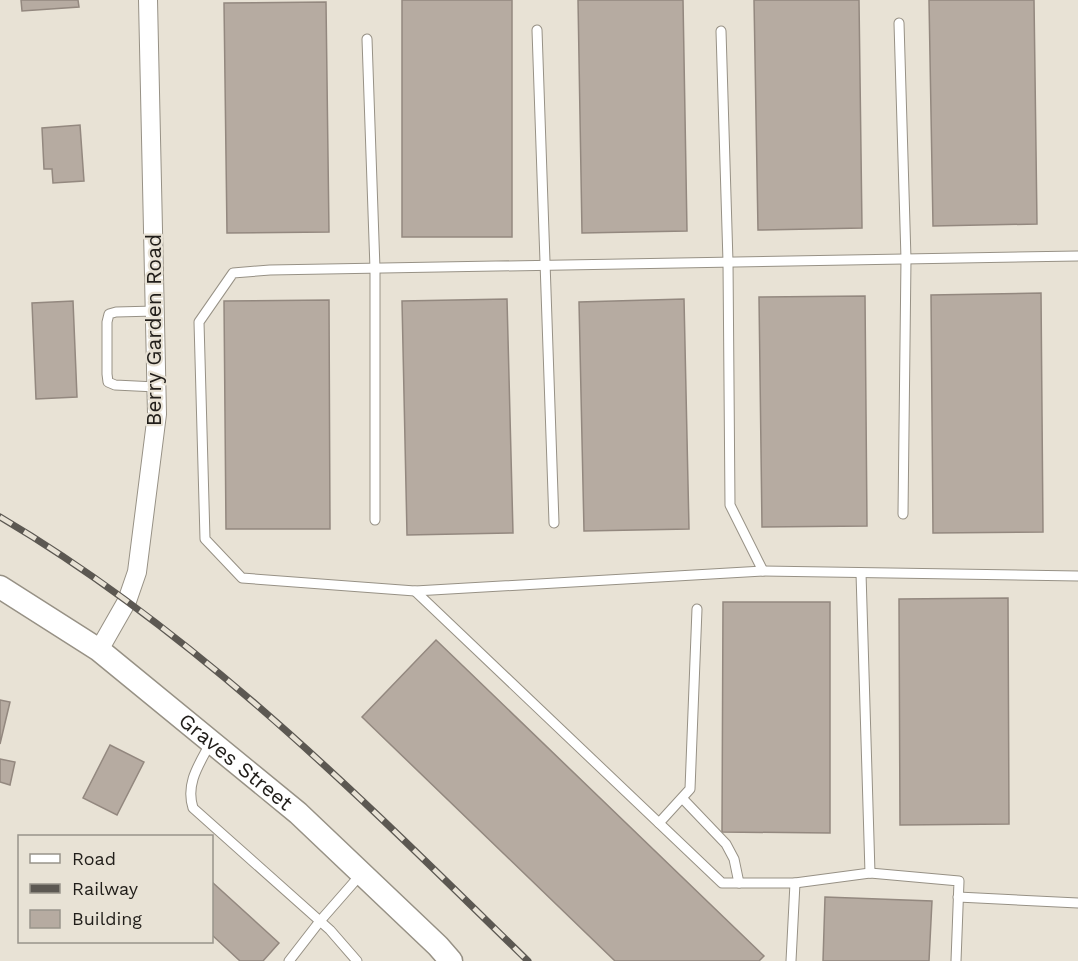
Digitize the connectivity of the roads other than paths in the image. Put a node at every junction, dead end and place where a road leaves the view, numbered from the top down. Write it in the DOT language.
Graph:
graph roads {
  1 [pos="148,0"];
  2 [pos="899,23"];
  3 [pos="537,30"];
  4 [pos="721,31"];
  5 [pos="367,39"];
  6 [pos="1078,256"];
  7 [pos="906,259"];
  8 [pos="728,262"];
  9 [pos="546,266"];
  10 [pos="375,269"];
  11 [pos="155,311"];
  12 [pos="156,387"];
  13 [pos="903,514"];
  14 [pos="375,520"];
  15 [pos="554,523"];
  16 [pos="764,571"];
  17 [pos="861,573"];
  18 [pos="1078,576"];
  19 [pos="0,587"];
  20 [pos="415,591"];
  21 [pos="697,609"];
  22 [pos="99,650"];
  23 [pos="212,742"];
  24 [pos="683,799"];
  25 [pos="658,823"];
  26 [pos="362,873"];
  27 [pos="870,873"];
  28 [pos="739,883"];
  29 [pos="795,883"];
  30 [pos="958,897"];
  31 [pos="1078,903"];
  32 [pos="320,921"];
  33 [pos="289,961"];
  34 [pos="357,961"];
  35 [pos="451,961"];
  36 [pos="791,961"];
  37 [pos="956,961"];
  1 -- 11 [label="street, Berry Garden Road"];
  2 -- 7 [label="lane"];
  3 -- 9 [label="lane"];
  4 -- 8 [label="lane"];
  5 -- 10 [label="lane"];
  6 -- 7 [label="lane"];
  7 -- 8 [label="lane"];
  7 -- 13 [label="lane"];
  8 -- 9 [label="lane"];
  8 -- 16 [label="lane"];
  9 -- 10 [label="lane"];
  9 -- 15 [label="lane"];
  10 -- 14 [label="lane"];
  10 -- 20 [label="lane"];
  11 -- 12 [label="street, Berry Garden Road"];
  11 -- 12 [label="lane"];
  12 -- 22 [label="street, Berry Garden Road"];
  16 -- 17 [label="lane"];
  16 -- 20 [label="lane"];
  17 -- 18 [label="lane"];
  17 -- 27 [label="lane"];
  19 -- 22 [label="street, Graves Street"];
  20 -- 25 [label="lane"];
  21 -- 24 [label="lane"];
  22 -- 23 [label="street, Graves Street"];
  23 -- 26 [label="street, Graves Street"];
  23 -- 32 [label="lane"];
  24 -- 25 [label="lane"];
  24 -- 28 [label="lane"];
  25 -- 28 [label="lane"];
  26 -- 32 [label="lane"];
  26 -- 35 [label="street, Graves Street"];
  27 -- 29 [label="lane"];
  27 -- 30 [label="lane"];
  28 -- 29 [label="lane"];
  29 -- 36 [label="lane"];
  30 -- 31 [label="lane"];
  30 -- 37 [label="lane"];
  32 -- 33 [label="lane"];
  32 -- 34 [label="lane"];
}
